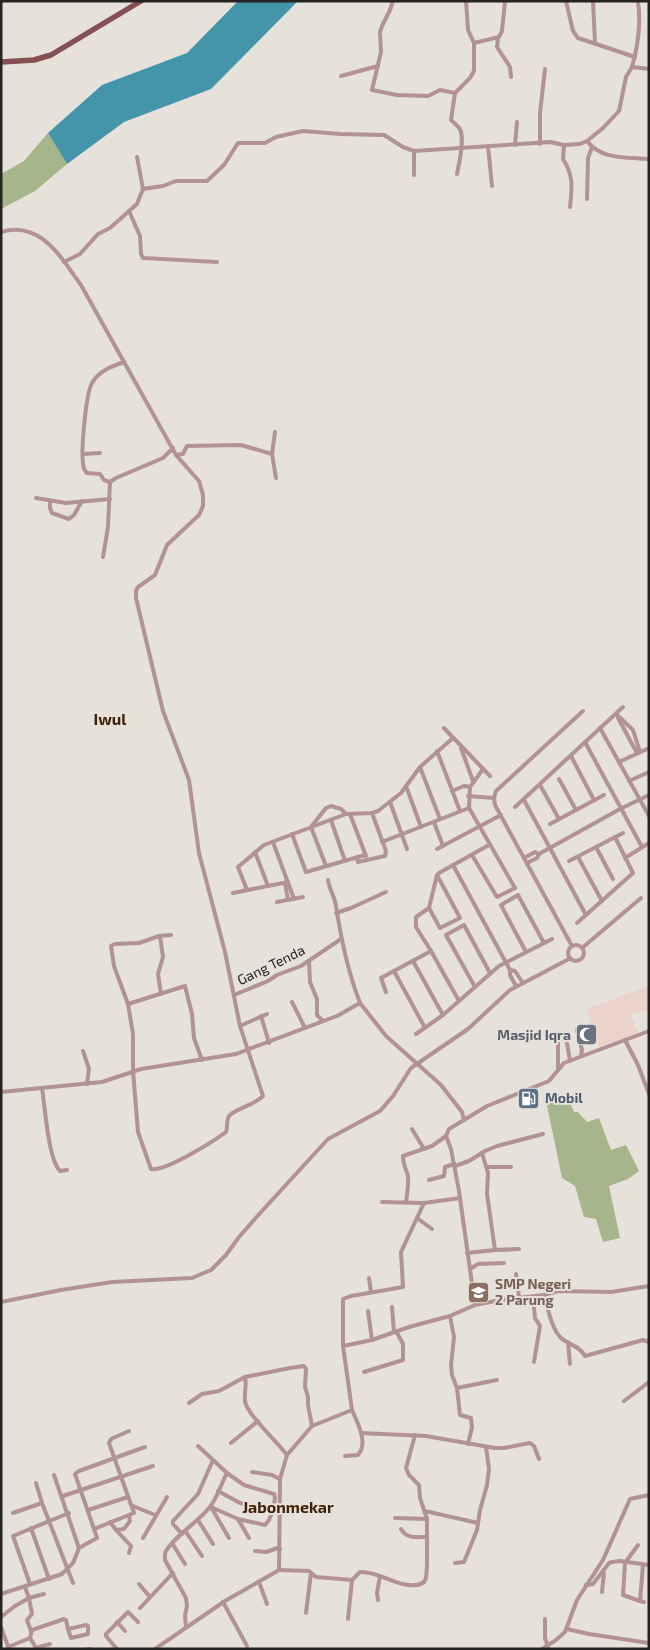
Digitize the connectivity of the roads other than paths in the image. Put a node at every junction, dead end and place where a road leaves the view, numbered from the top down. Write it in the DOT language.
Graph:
graph roads {
  1 [pos="141,1"];
  2 [pos="393,1"];
  3 [pos="466,1"];
  4 [pos="505,1"];
  5 [pos="566,1"];
  6 [pos="593,1"];
  7 [pos="638,1"];
  8 [pos="498,38"];
  9 [pos="474,43"];
  10 [pos="595,43"];
  11 [pos="635,57"];
  12 [pos="1,62"];
  13 [pos="378,66"];
  14 [pos="632,67"];
  15 [pos="545,69"];
  16 [pos="649,70"];
  17 [pos="341,76"];
  18 [pos="511,77"];
  19 [pos="455,93"];
  20 [pos="517,122"];
  21 [pos="587,141"];
  22 [pos="540,144"];
  23 [pos="515,145"];
  24 [pos="564,145"];
  25 [pos="488,146"];
  26 [pos="592,147"];
  27 [pos="461,149"];
  28 [pos="414,151"];
  29 [pos="137,157"];
  30 [pos="649,159"];
  31 [pos="457,174"];
  32 [pos="414,175"];
  33 [pos="492,186"];
  34 [pos="142,189"];
  35 [pos="587,198"];
  36 [pos="570,207"];
  37 [pos="129,211"];
  38 [pos="1,232"];
  39 [pos="64,262"];
  40 [pos="217,262"];
  41 [pos="124,362"];
  42 [pos="275,432"];
  43 [pos="173,448"];
  44 [pos="100,453"];
  45 [pos="83,454"];
  46 [pos="272,454"];
  47 [pos="176,455"];
  48 [pos="276,478"];
  49 [pos="110,482"];
  50 [pos="36,498"];
  51 [pos="110,499"];
  52 [pos="50,501"];
  53 [pos="82,501"];
  54 [pos="103,557"];
  55 [pos="622,707"];
  56 [pos="583,711"];
  57 [pos="616,714"];
  58 [pos="444,728"];
  59 [pos="600,728"];
  60 [pos="453,738"];
  61 [pos="585,742"];
  62 [pos="460,745"];
  63 [pos="647,749"];
  64 [pos="437,751"];
  65 [pos="639,753"];
  66 [pos="571,756"];
  67 [pos="619,762"];
  68 [pos="420,767"];
  69 [pos="483,769"];
  70 [pos="649,772"];
  71 [pos="490,776"];
  72 [pos="559,780"];
  73 [pos="473,781"];
  74 [pos="629,781"];
  75 [pos="540,785"];
  76 [pos="406,786"];
  77 [pos="470,787"];
  78 [pos="452,791"];
  79 [pos="604,795"];
  80 [pos="649,795"];
  81 [pos="468,796"];
  82 [pos="494,798"];
  83 [pos="524,800"];
  84 [pos="594,800"];
  85 [pos="640,800"];
  86 [pos="390,802"];
  87 [pos="515,807"];
  88 [pos="469,808"];
  89 [pos="620,808"];
  90 [pos="576,810"];
  91 [pos="460,811"];
  92 [pos="372,813"];
  93 [pos="348,814"];
  94 [pos="501,815"];
  95 [pos="649,816"];
  96 [pos="440,819"];
  97 [pos="559,819"];
  98 [pos="331,820"];
  99 [pos="434,822"];
  100 [pos="550,824"];
  101 [pos="311,827"];
  102 [pos="421,827"];
  103 [pos="479,827"];
  104 [pos="623,833"];
  105 [pos="292,834"];
  106 [pos="402,834"];
  107 [pos="615,838"];
  108 [pos="273,842"];
  109 [pos="382,842"];
  110 [pos="649,843"];
  111 [pos="490,845"];
  112 [pos="443,846"];
  113 [pos="596,847"];
  114 [pos="642,847"];
  115 [pos="550,848"];
  116 [pos="407,849"];
  117 [pos="437,849"];
  118 [pos="255,852"];
  119 [pos="472,854"];
  120 [pos="539,854"];
  121 [pos="365,855"];
  122 [pos="578,856"];
  123 [pos="357,857"];
  124 [pos="524,858"];
  125 [pos="625,858"];
  126 [pos="367,860"];
  127 [pos="346,861"];
  128 [pos="569,861"];
  129 [pos="527,863"];
  130 [pos="453,865"];
  131 [pos="326,866"];
  132 [pos="437,875"];
  133 [pos="613,879"];
  134 [pos="328,880"];
  135 [pos="287,883"];
  136 [pos="268,886"];
  137 [pos="247,890"];
  138 [pos="386,892"];
  139 [pos="233,893"];
  140 [pos="302,897"];
  141 [pos="641,898"];
  142 [pos="294,899"];
  143 [pos="288,900"];
  144 [pos="602,901"];
  145 [pos="276,902"];
  146 [pos="429,908"];
  147 [pos="336,912"];
  148 [pos="586,915"];
  149 [pos="577,923"];
  150 [pos="171,935"];
  151 [pos="160,936"];
  152 [pos="342,939"];
  153 [pos="552,939"];
  154 [pos="544,943"];
  155 [pos="572,946"];
  156 [pos="582,948"];
  157 [pos="431,951"];
  158 [pos="526,952"];
  159 [pos="569,959"];
  160 [pos="309,961"];
  161 [pos="413,961"];
  162 [pos="506,962"];
  163 [pos="510,970"];
  164 [pos="394,971"];
  165 [pos="490,973"];
  166 [pos="522,982"];
  167 [pos="516,986"];
  168 [pos="475,987"];
  169 [pos="386,992"];
  170 [pos="161,994"];
  171 [pos="234,995"];
  172 [pos="459,1001"];
  173 [pos="292,1002"];
  174 [pos="128,1004"];
  175 [pos="360,1004"];
  176 [pos="267,1014"];
  177 [pos="443,1015"];
  178 [pos="261,1016"];
  179 [pos="323,1021"];
  180 [pos="240,1026"];
  181 [pos="305,1028"];
  182 [pos="425,1028"];
  183 [pos="577,1030"];
  184 [pos="649,1031"];
  185 [pos="416,1034"];
  186 [pos="558,1040"];
  187 [pos="624,1040"];
  188 [pos="268,1043"];
  189 [pos="567,1043"];
  190 [pos="83,1051"];
  191 [pos="248,1051"];
  192 [pos="581,1056"];
  193 [pos="202,1060"];
  194 [pos="570,1061"];
  195 [pos="416,1063"];
  196 [pos="558,1069"];
  197 [pos="133,1072"];
  198 [pos="87,1084"];
  199 [pos="42,1088"];
  200 [pos="1,1092"];
  201 [pos="649,1094"];
  202 [pos="464,1120"];
  203 [pos="412,1129"];
  204 [pos="543,1134"];
  205 [pos="446,1136"];
  206 [pos="424,1149"];
  207 [pos="482,1153"];
  208 [pos="455,1165"];
  209 [pos="487,1167"];
  210 [pos="511,1168"];
  211 [pos="67,1170"];
  212 [pos="429,1180"];
  213 [pos="460,1198"];
  214 [pos="382,1202"];
  215 [pos="406,1202"];
  216 [pos="424,1203"];
  217 [pos="417,1218"];
  218 [pos="432,1229"];
  219 [pos="495,1250"];
  220 [pos="519,1250"];
  221 [pos="467,1253"];
  222 [pos="504,1263"];
  223 [pos="470,1269"];
  224 [pos="516,1274"];
  225 [pos="368,1278"];
  226 [pos="649,1286"];
  227 [pos="371,1292"];
  228 [pos="544,1295"];
  229 [pos="519,1297"];
  230 [pos="533,1297"];
  231 [pos="1,1302"];
  232 [pos="475,1305"];
  233 [pos="392,1307"];
  234 [pos="368,1311"];
  235 [pos="450,1316"];
  236 [pos="395,1331"];
  237 [pos="372,1340"];
  238 [pos="568,1342"];
  239 [pos="649,1342"];
  240 [pos="343,1346"];
  241 [pos="534,1362"];
  242 [pos="570,1364"];
  243 [pos="364,1372"];
  244 [pos="245,1377"];
  245 [pos="497,1380"];
  246 [pos="649,1382"];
  247 [pos="457,1388"];
  248 [pos="624,1401"];
  249 [pos="189,1403"];
  250 [pos="352,1410"];
  251 [pos="258,1421"];
  252 [pos="312,1426"];
  253 [pos="129,1432"];
  254 [pos="361,1433"];
  255 [pos="415,1435"];
  256 [pos="232,1444"];
  257 [pos="468,1444"];
  258 [pos="198,1446"];
  259 [pos="145,1447"];
  260 [pos="486,1447"];
  261 [pos="287,1455"];
  262 [pos="345,1456"];
  263 [pos="114,1459"];
  264 [pos="539,1459"];
  265 [pos="213,1460"];
  266 [pos="152,1466"];
  267 [pos="252,1472"];
  268 [pos="227,1473"];
  269 [pos="54,1474"];
  270 [pos="121,1478"];
  271 [pos="280,1479"];
  272 [pos="36,1482"];
  273 [pos="80,1490"];
  274 [pos="218,1491"];
  275 [pos="649,1495"];
  276 [pos="63,1496"];
  277 [pos="128,1496"];
  278 [pos="167,1497"];
  279 [pos="42,1503"];
  280 [pos="132,1506"];
  281 [pos="211,1507"];
  282 [pos="305,1509"];
  283 [pos="88,1510"];
  284 [pos="274,1510"];
  285 [pos="425,1511"];
  286 [pos="281,1512"];
  287 [pos="13,1513"];
  288 [pos="68,1513"];
  289 [pos="155,1515"];
  290 [pos="129,1516"];
  291 [pos="394,1518"];
  292 [pos="238,1519"];
  293 [pos="427,1519"];
  294 [pos="49,1520"];
  295 [pos="198,1520"];
  296 [pos="110,1522"];
  297 [pos="478,1524"];
  298 [pos="31,1528"];
  299 [pos="94,1529"];
  300 [pos="116,1530"];
  301 [pos="401,1530"];
  302 [pos="184,1533"];
  303 [pos="426,1537"];
  304 [pos="143,1538"];
  305 [pos="229,1538"];
  306 [pos="249,1538"];
  307 [pos="172,1543"];
  308 [pos="213,1544"];
  309 [pos="638,1545"];
  310 [pos="80,1548"];
  311 [pos="280,1549"];
  312 [pos="255,1551"];
  313 [pos="129,1554"];
  314 [pos="202,1556"];
  315 [pos="625,1562"];
  316 [pos="455,1563"];
  317 [pos="185,1564"];
  318 [pos="643,1565"];
  319 [pos="649,1565"];
  320 [pos="67,1570"];
  321 [pos="279,1570"];
  322 [pos="604,1571"];
  323 [pos="173,1573"];
  324 [pos="311,1573"];
  325 [pos="380,1576"];
  326 [pos="49,1578"];
  327 [pos="352,1580"];
  328 [pos="259,1582"];
  329 [pos="73,1583"];
  330 [pos="30,1584"];
  331 [pos="139,1584"];
  332 [pos="586,1585"];
  333 [pos="24,1586"];
  334 [pos="602,1592"];
  335 [pos="1,1594"];
  336 [pos="44,1594"];
  337 [pos="150,1597"];
  338 [pos="30,1598"];
  339 [pos="378,1600"];
  340 [pos="223,1602"];
  341 [pos="268,1604"];
  342 [pos="140,1608"];
  343 [pos="306,1613"];
  344 [pos="1,1617"];
  345 [pos="348,1620"];
  346 [pos="545,1620"];
  347 [pos="117,1622"];
  348 [pos="138,1622"];
  349 [pos="1,1627"];
  350 [pos="186,1627"];
  351 [pos="68,1629"];
  352 [pos="567,1629"];
  353 [pos="31,1631"];
  354 [pos="125,1631"];
  355 [pos="30,1638"];
  356 [pos="649,1638"];
  357 [pos="648,1642"];
  358 [pos="50,1644"];
  359 [pos="247,1646"];
  360 [pos="8,1648"];
  361 [pos="548,1648"];
  362 [pos="117,1649"];
  363 [pos="155,1649"];
  364 [pos="542,1649"];
  1 -- 12 [label="main road"];
  2 -- 13 [label="street"];
  3 -- 9 [label="street"];
  4 -- 8 [label="street"];
  5 -- 10 [label="street"];
  6 -- 10 [label="street"];
  7 -- 11 [label="street"];
  8 -- 9 [label="street"];
  8 -- 18 [label="street"];
  9 -- 19 [label="street"];
  10 -- 11 [label="street"];
  11 -- 14 [label="street"];
  13 -- 17 [label="street"];
  13 -- 19 [label="street"];
  14 -- 16 [label="street"];
  14 -- 21 [label="street"];
  15 -- 22 [label="street"];
  19 -- 27 [label="street"];
  20 -- 23 [label="street"];
  21 -- 24 [label="street"];
  21 -- 26 [label="street"];
  22 -- 23 [label="street"];
  22 -- 24 [label="street"];
  23 -- 25 [label="street"];
  24 -- 36 [label="street"];
  25 -- 27 [label="street"];
  25 -- 33 [label="street"];
  26 -- 30 [label="street"];
  26 -- 35 [label="street"];
  27 -- 28 [label="street"];
  27 -- 31 [label="street"];
  28 -- 32 [label="street"];
  28 -- 34 [label="street"];
  29 -- 34 [label="street"];
  34 -- 37 [label="street"];
  37 -- 39 [label="street"];
  37 -- 40 [label="street"];
  38 -- 39 [label="street"];
  39 -- 41 [label="street"];
  41 -- 43 [label="street"];
  41 -- 45 [label="street"];
  42 -- 46 [label="street"];
  43 -- 47 [label="street"];
  43 -- 49 [label="street"];
  44 -- 45 [label="street"];
  45 -- 49 [label="street"];
  46 -- 47 [label="street"];
  46 -- 48 [label="street"];
  47 -- 171 [label="street"];
  49 -- 51 [label="street"];
  50 -- 52 [label="street"];
  51 -- 53 [label="street"];
  51 -- 54 [label="street"];
  52 -- 53 [label="street"];
  52 -- 53 [label="street"];
  55 -- 57 [label="street"];
  56 -- 82 [label="street"];
  57 -- 59 [label="street"];
  57 -- 65 [label="street"];
  57 -- 65 [label="street"];
  58 -- 60 [label="street"];
  59 -- 61 [label="street"];
  59 -- 67 [label="street"];
  60 -- 62 [label="street"];
  60 -- 64 [label="street"];
  61 -- 66 [label="street"];
  61 -- 89 [label="street"];
  62 -- 69 [label="street"];
  62 -- 73 [label="street"];
  63 -- 65 [label="street"];
  64 -- 68 [label="street"];
  64 -- 78 [label="street"];
  65 -- 67 [label="street"];
  66 -- 75 [label="street"];
  66 -- 84 [label="street"];
  67 -- 74 [label="street"];
  68 -- 76 [label="street"];
  68 -- 96 [label="street"];
  69 -- 71 [label="street"];
  69 -- 73 [label="street"];
  70 -- 74 [label="street"];
  72 -- 90 [label="street"];
  73 -- 77 [label="street"];
  74 -- 85 [label="street"];
  75 -- 83 [label="street"];
  75 -- 97 [label="street"];
  76 -- 86 [label="street"];
  76 -- 102 [label="street"];
  77 -- 78 [label="street"];
  77 -- 81 [label="street"];
  78 -- 91 [label="street"];
  79 -- 84 [label="street"];
  80 -- 85 [label="street"];
  81 -- 82 [label="street"];
  81 -- 88 [label="street"];
  82 -- 94 [label="street"];
  83 -- 87 [label="street"];
  83 -- 115 [label="street"];
  84 -- 90 [label="street"];
  85 -- 89 [label="street"];
  85 -- 95 [label="street"];
  86 -- 92 [label="street"];
  86 -- 106 [label="street"];
  88 -- 91 [label="street"];
  88 -- 103 [label="street"];
  89 -- 114 [label="street"];
  89 -- 115 [label="street"];
  90 -- 97 [label="street"];
  91 -- 96 [label="street"];
  92 -- 93 [label="street"];
  92 -- 109 [label="street"];
  93 -- 98 [label="street"];
  93 -- 101 [label="street"];
  93 -- 121 [label="street"];
  94 -- 103 [label="street"];
  94 -- 124 [label="street"];
  96 -- 99 [label="street"];
  97 -- 100 [label="street"];
  98 -- 101 [label="street"];
  98 -- 127 [label="street"];
  99 -- 102 [label="street"];
  99 -- 112 [label="street"];
  101 -- 105 [label="street"];
  101 -- 131 [label="street"];
  102 -- 106 [label="street"];
  103 -- 111 [label="street"];
  103 -- 112 [label="street"];
  104 -- 107 [label="street"];
  105 -- 108 [label="street"];
  105 -- 131 [label="street"];
  106 -- 109 [label="street"];
  106 -- 116 [label="street"];
  107 -- 113 [label="street"];
  107 -- 125 [label="street"];
  108 -- 118 [label="street"];
  108 -- 135 [label="street"];
  109 -- 126 [label="street"];
  110 -- 114 [label="street"];
  111 -- 119 [label="street"];
  111 -- 119 [label="street"];
  112 -- 117 [label="street"];
  113 -- 122 [label="street"];
  113 -- 133 [label="street"];
  114 -- 125 [label="street"];
  115 -- 120 [label="street"];
  115 -- 148 [label="street"];
  118 -- 136 [label="street"];
  118 -- 137 [label="street"];
  119 -- 130 [label="street"];
  120 -- 124 [label="street"];
  120 -- 129 [label="street"];
  121 -- 123 [label="street"];
  121 -- 126 [label="street"];
  122 -- 128 [label="street"];
  122 -- 144 [label="street"];
  123 -- 126 [label="street"];
  123 -- 127 [label="street"];
  124 -- 129 [label="street"];
  125 -- 144 [label="street"];
  127 -- 131 [label="street"];
  129 -- 155 [label="street"];
  130 -- 132 [label="street"];
  130 -- 162 [label="street"];
  132 -- 146 [label="street"];
  132 -- 146 [label="street"];
  134 -- 147 [label="street"];
  135 -- 136 [label="street"];
  135 -- 142 [label="street"];
  135 -- 143 [label="street"];
  136 -- 137 [label="street"];
  137 -- 139 [label="street"];
  138 -- 147 [label="street"];
  140 -- 142 [label="street"];
  141 -- 156 [label="street"];
  142 -- 143 [label="street"];
  143 -- 145 [label="street"];
  144 -- 148 [label="street"];
  146 -- 157 [label="street"];
  147 -- 152 [label="street"];
  148 -- 149 [label="street"];
  150 -- 151 [label="street"];
  151 -- 170 [label="street"];
  151 -- 174 [label="street"];
  152 -- 160 [label="street, Gang Tenda"];
  152 -- 175 [label="street"];
  153 -- 154 [label="street"];
  154 -- 158 [label="street"];
  154 -- 158 [label="street"];
  155 -- 156 [label="street"];
  155 -- 159 [label="street"];
  156 -- 159 [label="street"];
  157 -- 161 [label="street"];
  157 -- 172 [label="street"];
  158 -- 162 [label="street"];
  159 -- 166 [label="street"];
  160 -- 171 [label="street, Gang Tenda"];
  160 -- 179 [label="street"];
  161 -- 164 [label="street"];
  161 -- 177 [label="street"];
  162 -- 163 [label="street"];
  162 -- 165 [label="street"];
  163 -- 166 [label="street"];
  163 -- 167 [label="street"];
  164 -- 169 [label="street"];
  164 -- 182 [label="street"];
  165 -- 168 [label="street"];
  165 -- 168 [label="street"];
  166 -- 167 [label="street"];
  167 -- 195 [label="street"];
  168 -- 172 [label="street"];
  170 -- 174 [label="street"];
  170 -- 193 [label="street"];
  171 -- 180 [label="street"];
  172 -- 177 [label="street"];
  173 -- 181 [label="street"];
  174 -- 197 [label="street"];
  175 -- 179 [label="street"];
  175 -- 195 [label="street"];
  176 -- 178 [label="street"];
  177 -- 182 [label="street"];
  178 -- 180 [label="street"];
  178 -- 188 [label="street"];
  179 -- 181 [label="street"];
  180 -- 191 [label="street"];
  181 -- 188 [label="street"];
  182 -- 185 [label="street"];
  183 -- 192 [label="street"];
  184 -- 187 [label="street"];
  186 -- 196 [label="street"];
  187 -- 192 [label="street"];
  187 -- 201 [label="street"];
  188 -- 191 [label="street"];
  189 -- 194 [label="street"];
  190 -- 198 [label="street"];
  191 -- 193 [label="street"];
  191 -- 197 [label="street"];
  192 -- 194 [label="street"];
  193 -- 197 [label="street"];
  194 -- 196 [label="street"];
  195 -- 202 [label="street"];
  195 -- 231 [label="street"];
  196 -- 202 [label="street"];
  197 -- 198 [label="street"];
  198 -- 199 [label="street"];
  199 -- 200 [label="street"];
  199 -- 211 [label="street"];
  202 -- 205 [label="street"];
  203 -- 206 [label="street"];
  204 -- 207 [label="street"];
  205 -- 206 [label="street"];
  205 -- 208 [label="street"];
  206 -- 215 [label="street"];
  207 -- 208 [label="street"];
  207 -- 209 [label="street"];
  208 -- 212 [label="street"];
  208 -- 213 [label="street"];
  209 -- 210 [label="street"];
  209 -- 219 [label="street"];
  213 -- 216 [label="street"];
  213 -- 221 [label="street"];
  214 -- 215 [label="street"];
  215 -- 216 [label="street"];
  216 -- 217 [label="street"];
  217 -- 218 [label="street"];
  217 -- 227 [label="street"];
  219 -- 220 [label="street"];
  219 -- 221 [label="street"];
  221 -- 223 [label="street"];
  222 -- 223 [label="street"];
  223 -- 232 [label="street"];
  224 -- 229 [label="street"];
  225 -- 227 [label="street"];
  226 -- 228 [label="street"];
  227 -- 240 [label="street"];
  228 -- 230 [label="street"];
  228 -- 238 [label="street"];
  229 -- 230 [label="street"];
  229 -- 232 [label="street"];
  230 -- 241 [label="street"];
  232 -- 235 [label="street"];
  233 -- 236 [label="street"];
  234 -- 237 [label="street"];
  235 -- 236 [label="street"];
  235 -- 247 [label="street"];
  236 -- 237 [label="street"];
  236 -- 243 [label="street"];
  237 -- 240 [label="street"];
  238 -- 239 [label="street"];
  238 -- 242 [label="street"];
  240 -- 250 [label="street"];
  244 -- 249 [label="street"];
  244 -- 251 [label="street"];
  244 -- 252 [label="street"];
  245 -- 247 [label="street"];
  246 -- 248 [label="street"];
  247 -- 257 [label="street"];
  250 -- 252 [label="street"];
  250 -- 254 [label="street"];
  251 -- 256 [label="street"];
  251 -- 261 [label="street"];
  252 -- 261 [label="street"];
  253 -- 263 [label="street"];
  254 -- 255 [label="street"];
  254 -- 262 [label="street"];
  255 -- 257 [label="street"];
  255 -- 285 [label="street"];
  257 -- 260 [label="street"];
  258 -- 265 [label="street"];
  259 -- 263 [label="street"];
  260 -- 264 [label="street"];
  260 -- 297 [label="street"];
  261 -- 271 [label="street"];
  263 -- 270 [label="street"];
  263 -- 273 [label="street"];
  265 -- 268 [label="street"];
  265 -- 302 [label="street"];
  266 -- 270 [label="street"];
  267 -- 271 [label="street"];
  268 -- 274 [label="street"];
  268 -- 284 [label="street"];
  269 -- 276 [label="street"];
  270 -- 273 [label="street"];
  270 -- 277 [label="street"];
  271 -- 286 [label="street"];
  272 -- 279 [label="street"];
  273 -- 276 [label="street"];
  273 -- 283 [label="street"];
  274 -- 281 [label="street"];
  274 -- 284 [label="street"];
  275 -- 332 [label="street"];
  276 -- 288 [label="street"];
  277 -- 280 [label="street"];
  277 -- 283 [label="street"];
  278 -- 289 [label="street"];
  279 -- 287 [label="street"];
  279 -- 294 [label="street"];
  280 -- 289 [label="street"];
  280 -- 290 [label="street"];
  281 -- 292 [label="street"];
  281 -- 295 [label="street"];
  281 -- 305 [label="street"];
  282 -- 286 [label="street"];
  283 -- 299 [label="street"];
  284 -- 286 [label="street"];
  284 -- 292 [label="street"];
  285 -- 293 [label="street"];
  285 -- 297 [label="street"];
  286 -- 311 [label="street"];
  288 -- 294 [label="street"];
  288 -- 310 [label="street"];
  289 -- 304 [label="street"];
  290 -- 296 [label="street"];
  290 -- 300 [label="street"];
  291 -- 293 [label="street"];
  292 -- 306 [label="street"];
  293 -- 303 [label="street"];
  294 -- 298 [label="street"];
  294 -- 320 [label="street"];
  295 -- 302 [label="street"];
  295 -- 308 [label="street"];
  296 -- 299 [label="street"];
  296 -- 300 [label="street"];
  297 -- 316 [label="street"];
  298 -- 326 [label="street"];
  298 -- 330 [label="street"];
  299 -- 310 [label="street"];
  300 -- 313 [label="street"];
  301 -- 303 [label="street"];
  302 -- 307 [label="street"];
  302 -- 314 [label="street"];
  303 -- 325 [label="street"];
  307 -- 317 [label="street"];
  307 -- 323 [label="street"];
  309 -- 315 [label="street"];
  310 -- 320 [label="street"];
  311 -- 312 [label="street"];
  311 -- 321 [label="street"];
  315 -- 318 [label="street"];
  315 -- 318 [label="street"];
  315 -- 322 [label="street"];
  318 -- 319 [label="street"];
  320 -- 326 [label="street"];
  320 -- 329 [label="street"];
  321 -- 324 [label="street"];
  321 -- 328 [label="street"];
  322 -- 332 [label="street"];
  322 -- 334 [label="street"];
  323 -- 337 [label="street"];
  323 -- 350 [label="street"];
  324 -- 327 [label="street"];
  324 -- 343 [label="street"];
  325 -- 327 [label="street"];
  325 -- 339 [label="street"];
  326 -- 330 [label="street"];
  327 -- 345 [label="street"];
  328 -- 340 [label="street"];
  328 -- 341 [label="street"];
  330 -- 333 [label="street"];
  331 -- 337 [label="street"];
  332 -- 352 [label="street"];
  333 -- 335 [label="street"];
  333 -- 338 [label="street"];
  336 -- 338 [label="street"];
  337 -- 342 [label="street"];
  338 -- 344 [label="street"];
  338 -- 353 [label="street"];
  340 -- 350 [label="street"];
  340 -- 359 [label="street"];
  346 -- 361 [label="street"];
  347 -- 348 [label="street"];
  347 -- 354 [label="street"];
  347 -- 362 [label="street"];
  349 -- 360 [label="street"];
  350 -- 363 [label="street"];
  351 -- 351 [label="street"];
  351 -- 353 [label="street"];
  352 -- 357 [label="street"];
  352 -- 361 [label="street"];
  353 -- 355 [label="street"];
  355 -- 358 [label="street"];
  355 -- 360 [label="street"];
  356 -- 357 [label="street"];
  361 -- 364 [label="street"];
}
